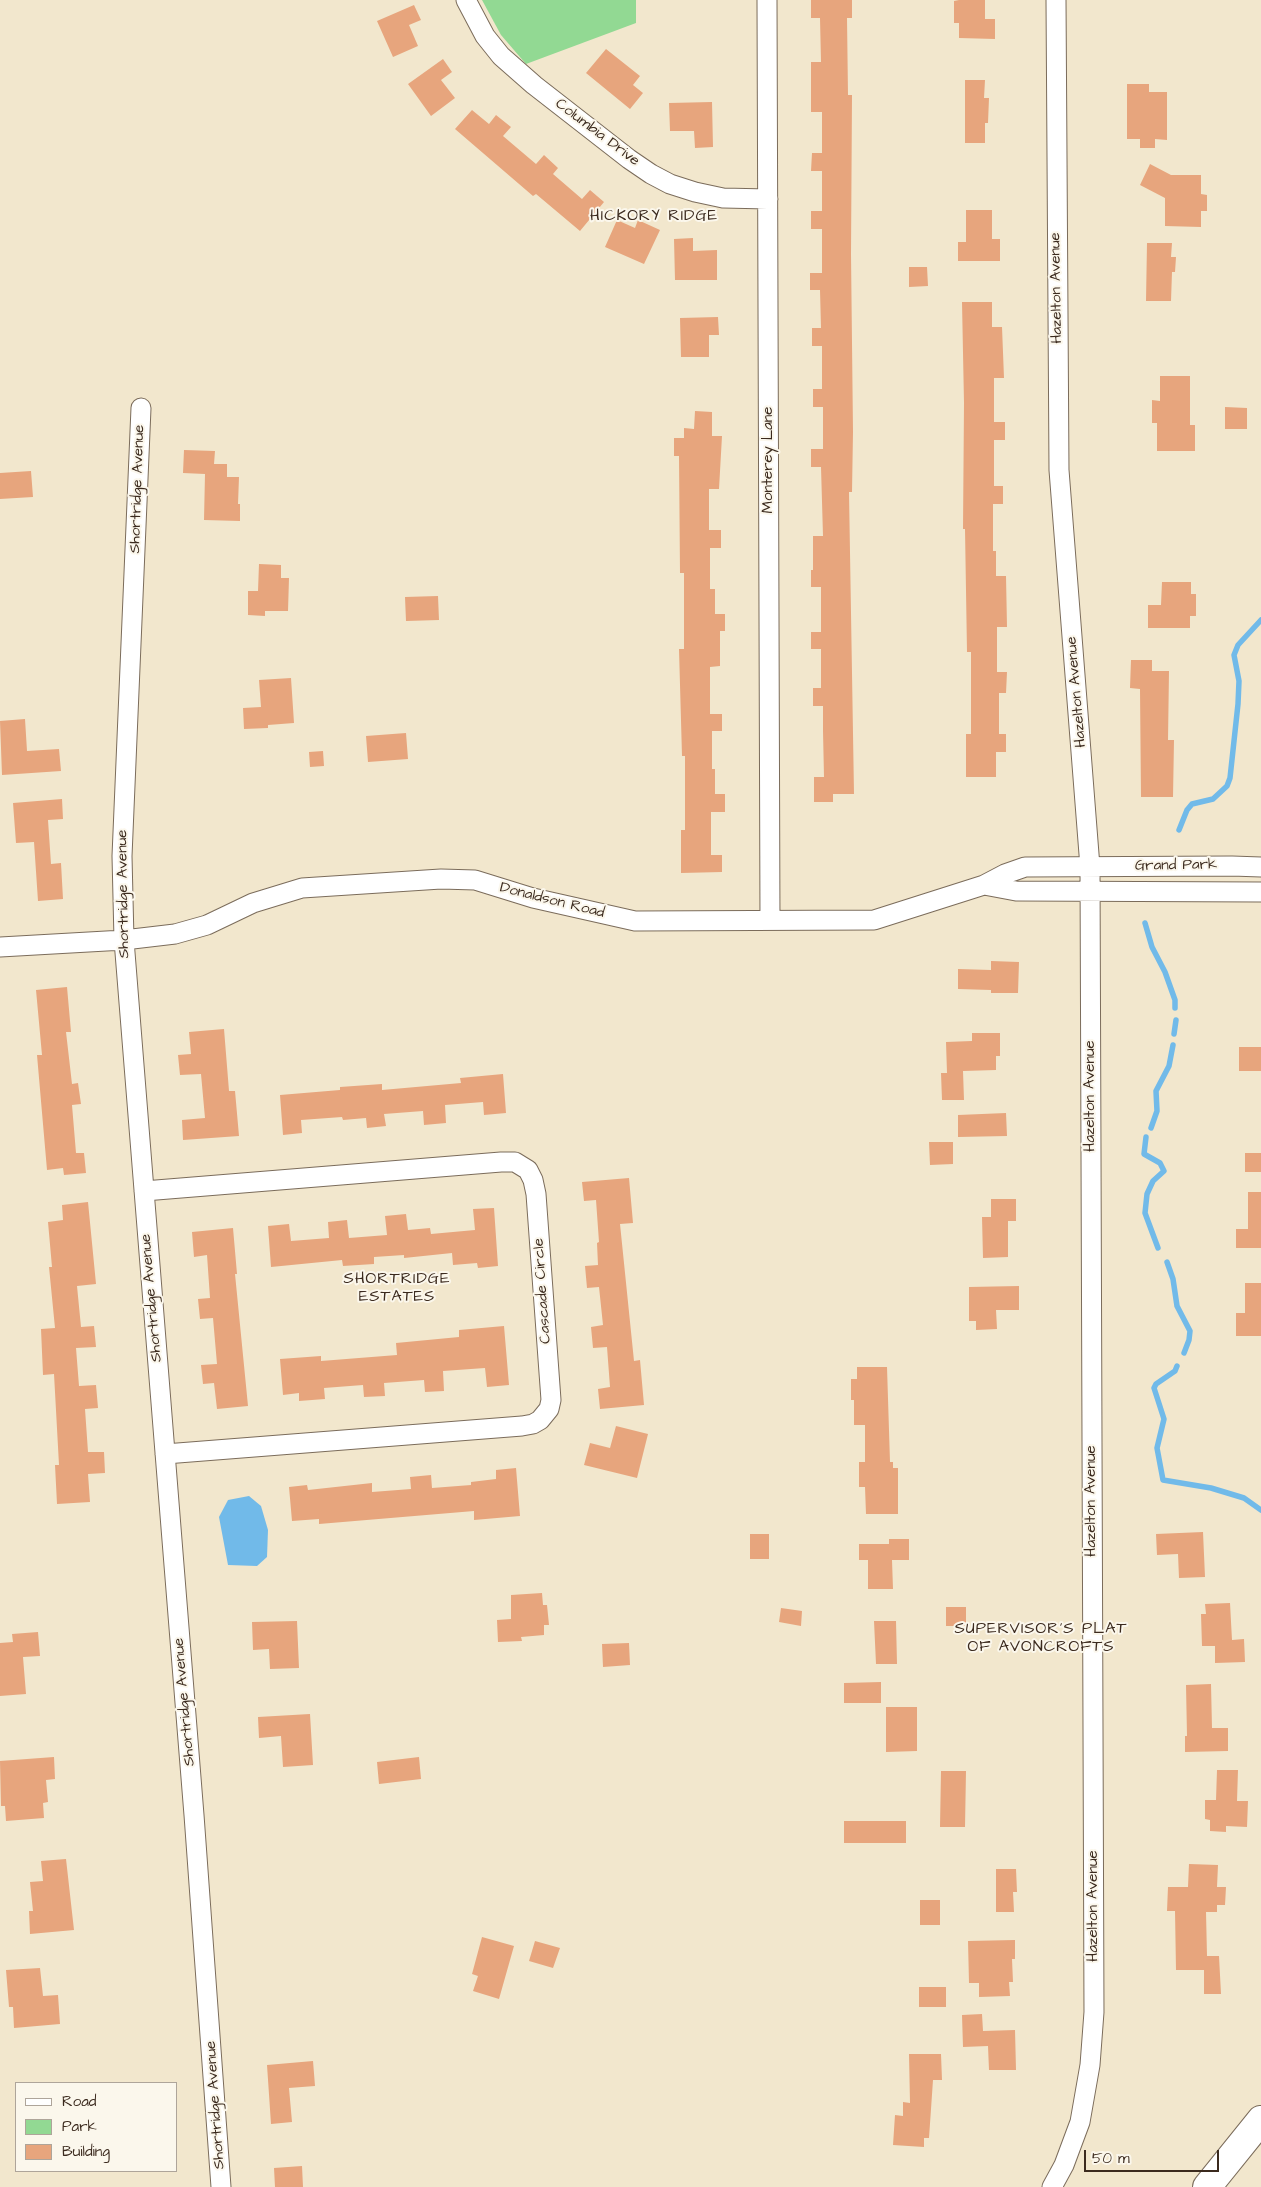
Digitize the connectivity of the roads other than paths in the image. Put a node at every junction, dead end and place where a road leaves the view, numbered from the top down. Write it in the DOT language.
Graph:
graph roads {
  1 [pos="466,0"];
  2 [pos="767,0"];
  3 [pos="1056,0"];
  4 [pos="768,199"];
  5 [pos="141,408"];
  6 [pos="1090,867"];
  7 [pos="1261,867"];
  8 [pos="984,885"];
  9 [pos="1090,892"];
  10 [pos="1261,892"];
  11 [pos="770,919"];
  12 [pos="124,940"];
  13 [pos="0,947"];
  14 [pos="144,1191"];
  15 [pos="165,1454"];
  16 [pos="1261,2120"];
  17 [pos="221,2187"];
  18 [pos="1052,2187"];
  19 [pos="1207,2187"];
  1 -- 4 [label="street, Columbia Drive"];
  2 -- 4 [label="street, Monterey Lane"];
  3 -- 6 [label="street, Hazelton Avenue"];
  4 -- 11 [label="street, Monterey Lane"];
  5 -- 12 [label="street, Shortridge Avenue"];
  6 -- 7 [label="street, Grand Park"];
  6 -- 8 [label="street, Donaldson Road"];
  6 -- 9 [label="street, Hazelton Avenue"];
  8 -- 9 [label="street, Donaldson Road"];
  8 -- 11 [label="street, Donaldson Road"];
  9 -- 10 [label="street, Grand Park"];
  9 -- 18 [label="street, Hazelton Avenue"];
  11 -- 12 [label="street, Donaldson Road"];
  12 -- 13 [label="street, Donaldson Road"];
  12 -- 14 [label="street, Shortridge Avenue"];
  14 -- 15 [label="street, Shortridge Avenue"];
  14 -- 15 [label="street, Cascade Circle"];
  15 -- 17 [label="street, Shortridge Avenue"];
  16 -- 19 [label="highway"];
}
